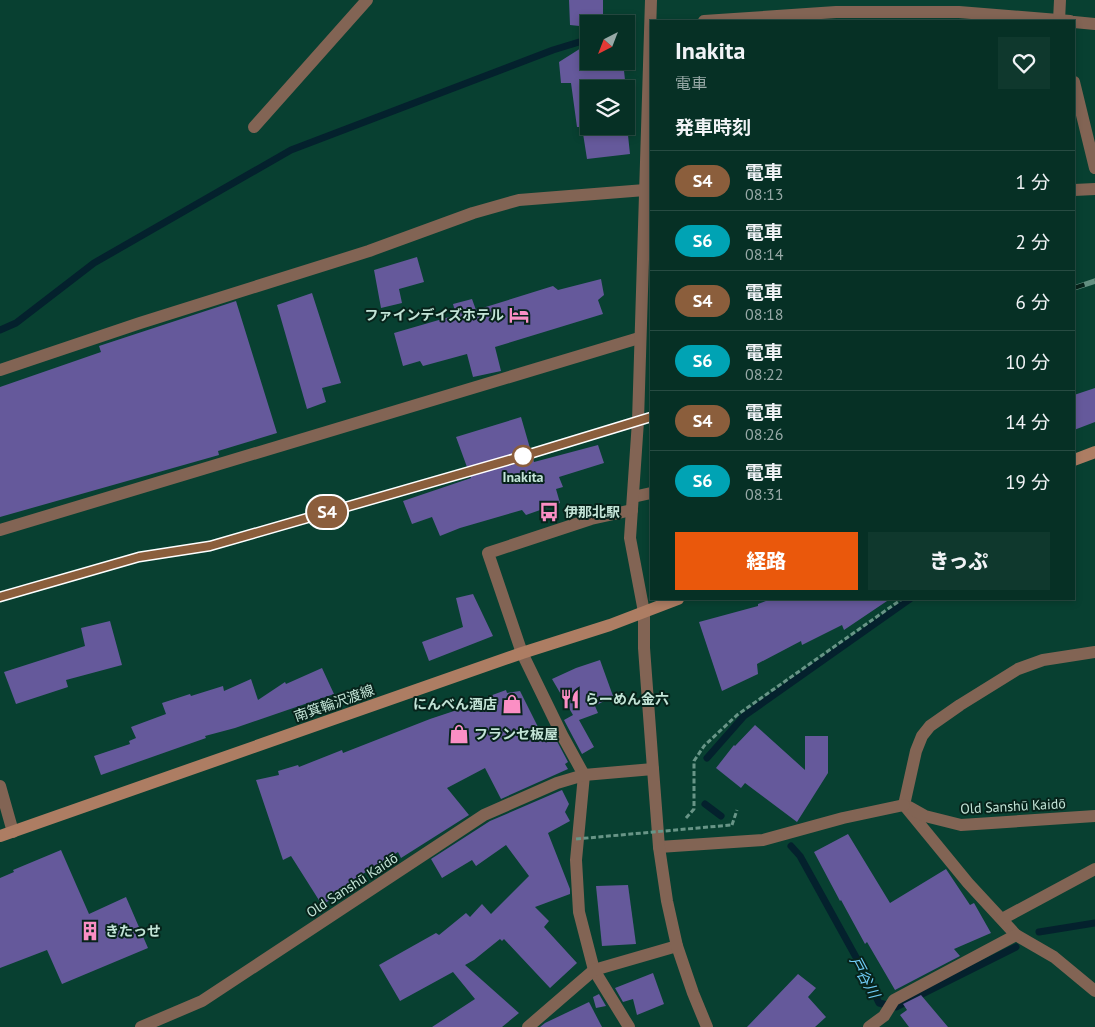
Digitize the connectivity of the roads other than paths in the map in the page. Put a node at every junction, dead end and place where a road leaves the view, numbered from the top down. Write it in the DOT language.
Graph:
graph roads {
  1 [pos="367,0"];
  2 [pos="651,0"];
  3 [pos="1060,0"];
  4 [pos="960,17"];
  5 [pos="651,20"];
  6 [pos="719,20"];
  7 [pos="1036,20"];
  8 [pos="1062,20"];
  9 [pos="1075,22"];
  10 [pos="1095,24"];
  11 [pos="650,52"];
  12 [pos="1075,86"];
  13 [pos="254,127"];
  14 [pos="1095,168"];
  15 [pos="1095,189"];
  16 [pos="645,190"];
  17 [pos="1075,190"];
  18 [pos="647,229"];
  19 [pos="639,338"];
  20 [pos="0,370"];
  21 [pos="1095,452"];
  22 [pos="1075,460"];
  23 [pos="650,494"];
  24 [pos="632,504"];
  25 [pos="0,530"];
  26 [pos="675,600"];
  27 [pos="644,612"];
  28 [pos="1095,652"];
  29 [pos="522,654"];
  30 [pos="653,769"];
  31 [pos="584,775"];
  32 [pos="0,786"];
  33 [pos="904,805"];
  34 [pos="1095,816"];
  35 [pos="13,832"];
  36 [pos="0,836"];
  37 [pos="659,846"];
  38 [pos="1095,869"];
  39 [pos="1002,919"];
  40 [pos="1016,935"];
  41 [pos="678,946"];
  42 [pos="594,970"];
  43 [pos="1095,991"];
  44 [pos="141,1027"];
  45 [pos="528,1027"];
  46 [pos="629,1027"];
  47 [pos="707,1027"];
  48 [pos="869,1027"];
  1 -- 13 [label="street"];
  2 -- 5 [label="street"];
  3 -- 8 [label="street"];
  4 -- 6 [label="street"];
  4 -- 7 [label="street"];
  9 -- 10 [label="street"];
  11 -- 16 [label="street"];
  12 -- 14 [label="street"];
  15 -- 17 [label="street"];
  16 -- 18 [label="street"];
  16 -- 20 [label="street"];
  18 -- 19 [label="street"];
  19 -- 24 [label="street"];
  19 -- 25 [label="street"];
  21 -- 22 [label="main road"];
  23 -- 24 [label="street"];
  24 -- 27 [label="street"];
  24 -- 29 [label="street"];
  26 -- 27 [label="main road, 南箕輪沢渡線"];
  27 -- 29 [label="main road, 南箕輪沢渡線"];
  27 -- 30 [label="street"];
  28 -- 33 [label="street"];
  29 -- 31 [label="street"];
  29 -- 35 [label="main road, 南箕輪沢渡線"];
  30 -- 31 [label="street, Old Sanshū Kaidō"];
  30 -- 37 [label="street"];
  31 -- 42 [label="street"];
  31 -- 44 [label="street, Old Sanshū Kaidō"];
  32 -- 35 [label="street"];
  33 -- 34 [label="street, Old Sanshū Kaidō"];
  33 -- 37 [label="street"];
  33 -- 39 [label="street"];
  35 -- 36 [label="main road, 南箕輪沢渡線"];
  37 -- 41 [label="street"];
  38 -- 39 [label="street"];
  39 -- 40 [label="street"];
  40 -- 43 [label="street"];
  40 -- 48 [label="street"];
  41 -- 42 [label="street"];
  41 -- 47 [label="street"];
  42 -- 45 [label="street"];
  42 -- 46 [label="street"];
}
